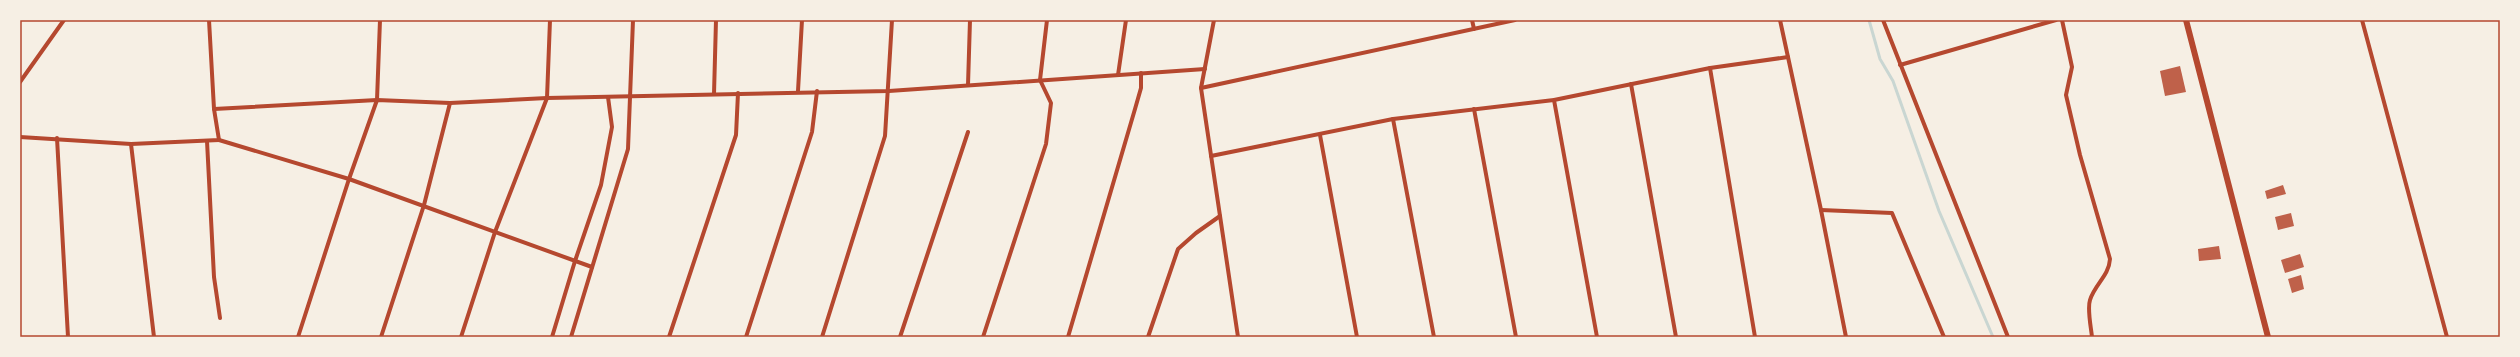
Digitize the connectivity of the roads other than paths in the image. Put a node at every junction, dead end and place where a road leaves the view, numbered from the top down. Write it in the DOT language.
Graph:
graph roads {
  1 [pos="64,20"];
  2 [pos="209,20"];
  3 [pos="380,20"];
  4 [pos="550,20"];
  5 [pos="632,20"];
  6 [pos="716,20"];
  7 [pos="802,20"];
  8 [pos="892,20"];
  9 [pos="970,20"];
  10 [pos="1047,20"];
  11 [pos="1126,20"];
  12 [pos="1214,20"];
  13 [pos="1472,20"];
  14 [pos="1515,20"];
  15 [pos="1780,20"];
  16 [pos="1883,20"];
  17 [pos="2056,20"];
  18 [pos="2062,20"];
  19 [pos="2186,20"];
  20 [pos="2362,20"];
  21 [pos="1474,29"];
  22 [pos="1788,57"];
  23 [pos="1900,65"];
  24 [pos="1710,68"];
  25 [pos="1205,69"];
  26 [pos="1141,73"];
  27 [pos="1118,75"];
  28 [pos="1040,80"];
  29 [pos="20,82"];
  30 [pos="1630,84"];
  31 [pos="968,85"];
  32 [pos="1201,88"];
  33 [pos="798,91"];
  34 [pos="817,91"];
  35 [pos="889,91"];
  36 [pos="738,93"];
  37 [pos="714,94"];
  38 [pos="631,96"];
  39 [pos="608,97"];
  40 [pos="547,98"];
  41 [pos="377,100"];
  42 [pos="1554,100"];
  43 [pos="450,103"];
  44 [pos="214,109"];
  45 [pos="1474,109"];
  46 [pos="1393,119"];
  47 [pos="968,132"];
  48 [pos="1320,135"];
  49 [pos="20,137"];
  50 [pos="57,138"];
  51 [pos="219,140"];
  52 [pos="207,141"];
  53 [pos="130,144"];
  54 [pos="1211,156"];
  55 [pos="349,179"];
  56 [pos="424,204"];
  57 [pos="1821,210"];
  58 [pos="1220,216"];
  59 [pos="495,232"];
  60 [pos="575,261"];
  61 [pos="592,268"];
  62 [pos="220,318"];
  63 [pos="68,337"];
  64 [pos="154,337"];
  65 [pos="298,337"];
  66 [pos="381,337"];
  67 [pos="461,337"];
  68 [pos="552,337"];
  69 [pos="571,337"];
  70 [pos="669,337"];
  71 [pos="746,337"];
  72 [pos="822,337"];
  73 [pos="900,337"];
  74 [pos="983,337"];
  75 [pos="1068,337"];
  76 [pos="1148,337"];
  77 [pos="1238,337"];
  78 [pos="1357,337"];
  79 [pos="1434,337"];
  80 [pos="1516,337"];
  81 [pos="1597,337"];
  82 [pos="1676,337"];
  83 [pos="1755,337"];
  84 [pos="1846,337"];
  85 [pos="1944,337"];
  86 [pos="2008,337"];
  87 [pos="2092,337"];
  88 [pos="2268,337"];
  89 [pos="2447,337"];
  1 -- 29 [label="street"];
  2 -- 44 [label="street"];
  3 -- 41 [label="street"];
  4 -- 40 [label="street"];
  5 -- 38 [label="street"];
  6 -- 37 [label="street"];
  7 -- 33 [label="street"];
  8 -- 35 [label="street"];
  9 -- 31 [label="street"];
  10 -- 28 [label="street"];
  11 -- 27 [label="street"];
  12 -- 25 [label="street"];
  13 -- 21 [label="street"];
  14 -- 21 [label="street"];
  15 -- 22 [label="street"];
  16 -- 23 [label="street"];
  17 -- 23 [label="street"];
  18 -- 87 [label="street"];
  19 -- 88 [label="main road"];
  20 -- 89 [label="street"];
  21 -- 32 [label="street"];
  22 -- 24 [label="street"];
  22 -- 57 [label="street"];
  23 -- 86 [label="street"];
  24 -- 30 [label="street"];
  24 -- 83 [label="street"];
  25 -- 26 [label="street"];
  25 -- 32 [label="street"];
  26 -- 27 [label="street"];
  26 -- 75 [label="street"];
  27 -- 28 [label="street"];
  28 -- 31 [label="street"];
  28 -- 74 [label="street"];
  30 -- 42 [label="street"];
  30 -- 82 [label="street"];
  31 -- 35 [label="street"];
  32 -- 54 [label="street"];
  33 -- 34 [label="street"];
  33 -- 36 [label="street"];
  34 -- 35 [label="street"];
  34 -- 71 [label="street"];
  35 -- 72 [label="street"];
  36 -- 37 [label="street"];
  36 -- 70 [label="street"];
  37 -- 38 [label="street"];
  38 -- 39 [label="street"];
  38 -- 61 [label="street"];
  39 -- 40 [label="street"];
  39 -- 60 [label="street"];
  40 -- 43 [label="street"];
  40 -- 59 [label="street"];
  41 -- 43 [label="street"];
  41 -- 44 [label="street"];
  41 -- 55 [label="street"];
  42 -- 45 [label="street"];
  42 -- 81 [label="street"];
  43 -- 56 [label="street"];
  44 -- 51 [label="street"];
  45 -- 46 [label="street"];
  45 -- 80 [label="street"];
  46 -- 48 [label="street"];
  46 -- 79 [label="street"];
  47 -- 73 [label="street"];
  48 -- 54 [label="street"];
  48 -- 78 [label="street"];
  49 -- 50 [label="street"];
  50 -- 53 [label="street"];
  50 -- 63 [label="street"];
  51 -- 52 [label="street"];
  51 -- 55 [label="street"];
  52 -- 53 [label="street"];
  52 -- 62 [label="street"];
  53 -- 64 [label="street"];
  54 -- 58 [label="street"];
  55 -- 56 [label="street"];
  55 -- 65 [label="street"];
  56 -- 59 [label="street"];
  56 -- 66 [label="street"];
  57 -- 84 [label="street"];
  57 -- 85 [label="street"];
  58 -- 76 [label="street"];
  58 -- 77 [label="street"];
  59 -- 60 [label="street"];
  59 -- 67 [label="street"];
  60 -- 61 [label="street"];
  60 -- 68 [label="street"];
  61 -- 69 [label="street"];
}
